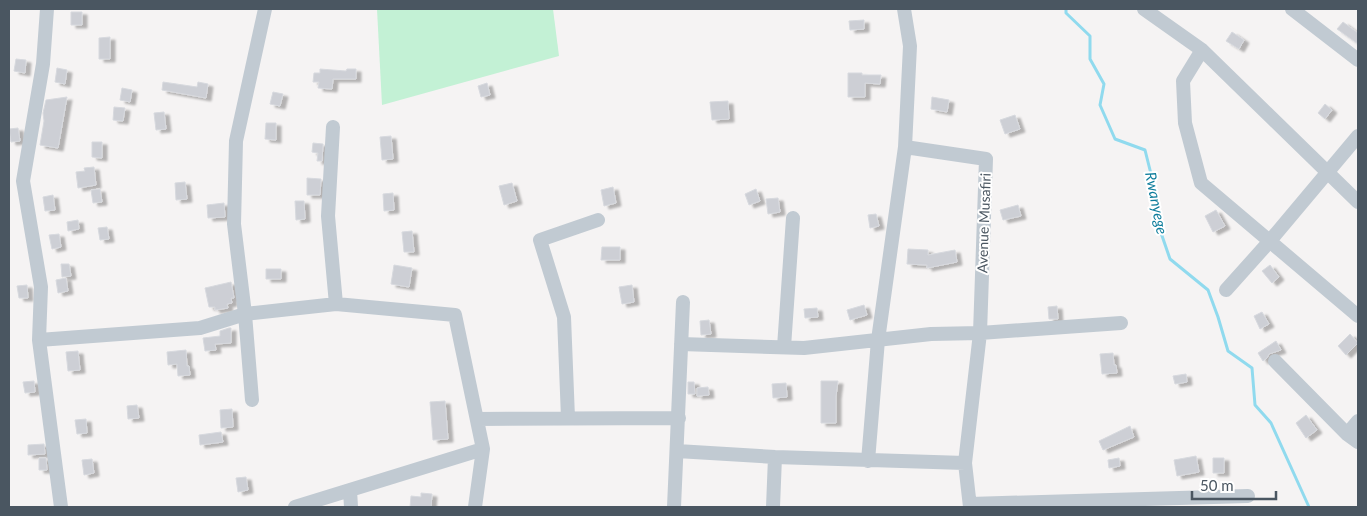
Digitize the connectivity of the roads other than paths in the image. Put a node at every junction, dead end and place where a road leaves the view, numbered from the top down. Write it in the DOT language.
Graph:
graph roads {
  1 [pos="47,9"];
  2 [pos="265,9"];
  3 [pos="904,9"];
  4 [pos="1144,9"];
  5 [pos="1292,9"];
  6 [pos="1202,50"];
  7 [pos="1358,60"];
  8 [pos="333,127"];
  9 [pos="1358,136"];
  10 [pos="905,148"];
  11 [pos="1327,172"];
  12 [pos="1358,202"];
  13 [pos="793,218"];
  14 [pos="598,220"];
  15 [pos="1269,242"];
  16 [pos="1226,290"];
  17 [pos="683,302"];
  18 [pos="336,304"];
  19 [pos="245,314"];
  20 [pos="1358,316"];
  21 [pos="1121,323"];
  22 [pos="980,333"];
  23 [pos="39,340"];
  24 [pos="878,340"];
  25 [pos="682,344"];
  26 [pos="784,347"];
  27 [pos="1275,361"];
  28 [pos="252,400"];
  29 [pos="568,418"];
  30 [pos="679,418"];
  31 [pos="477,419"];
  32 [pos="1358,421"];
  33 [pos="1353,438"];
  34 [pos="483,449"];
  35 [pos="677,451"];
  36 [pos="775,457"];
  37 [pos="868,461"];
  38 [pos="965,464"];
  39 [pos="350,490"];
  40 [pos="1248,496"];
  41 [pos="1169,503"];
  42 [pos="1065,504"];
  43 [pos="970,506"];
  44 [pos="61,507"];
  45 [pos="295,507"];
  46 [pos="351,507"];
  47 [pos="475,507"];
  48 [pos="674,507"];
  49 [pos="773,507"];
  1 -- 23 [label="street"];
  2 -- 19 [label="street"];
  3 -- 10 [label="street"];
  4 -- 6 [label="street"];
  5 -- 7 [label="street"];
  6 -- 11 [label="street"];
  6 -- 15 [label="street"];
  8 -- 18 [label="street"];
  9 -- 11 [label="street"];
  10 -- 22 [label="street, Avenue Musafiri"];
  10 -- 24 [label="street"];
  11 -- 12 [label="street"];
  11 -- 15 [label="street"];
  13 -- 26 [label="street"];
  14 -- 29 [label="street"];
  15 -- 16 [label="street"];
  15 -- 20 [label="street"];
  17 -- 25 [label="street"];
  18 -- 19 [label="street"];
  18 -- 31 [label="street"];
  19 -- 23 [label="street"];
  19 -- 28 [label="street"];
  21 -- 22 [label="street"];
  22 -- 24 [label="street"];
  22 -- 38 [label="street, Avenue Musafiri"];
  23 -- 44 [label="street"];
  24 -- 26 [label="street"];
  24 -- 37 [label="street"];
  25 -- 26 [label="street"];
  25 -- 30 [label="street"];
  27 -- 33 [label="street"];
  29 -- 30 [label="street"];
  29 -- 31 [label="street"];
  30 -- 35 [label="street"];
  31 -- 34 [label="street"];
  32 -- 33 [label="street"];
  34 -- 39 [label="street"];
  34 -- 47 [label="street"];
  35 -- 36 [label="street"];
  35 -- 48 [label="street"];
  36 -- 37 [label="street"];
  36 -- 49 [label="street"];
  37 -- 38 [label="street"];
  38 -- 43 [label="street, Avenue Musafiri"];
  39 -- 45 [label="street"];
  39 -- 46 [label="street"];
  40 -- 41 [label="street"];
  41 -- 42 [label="street"];
  42 -- 43 [label="street"];
}
